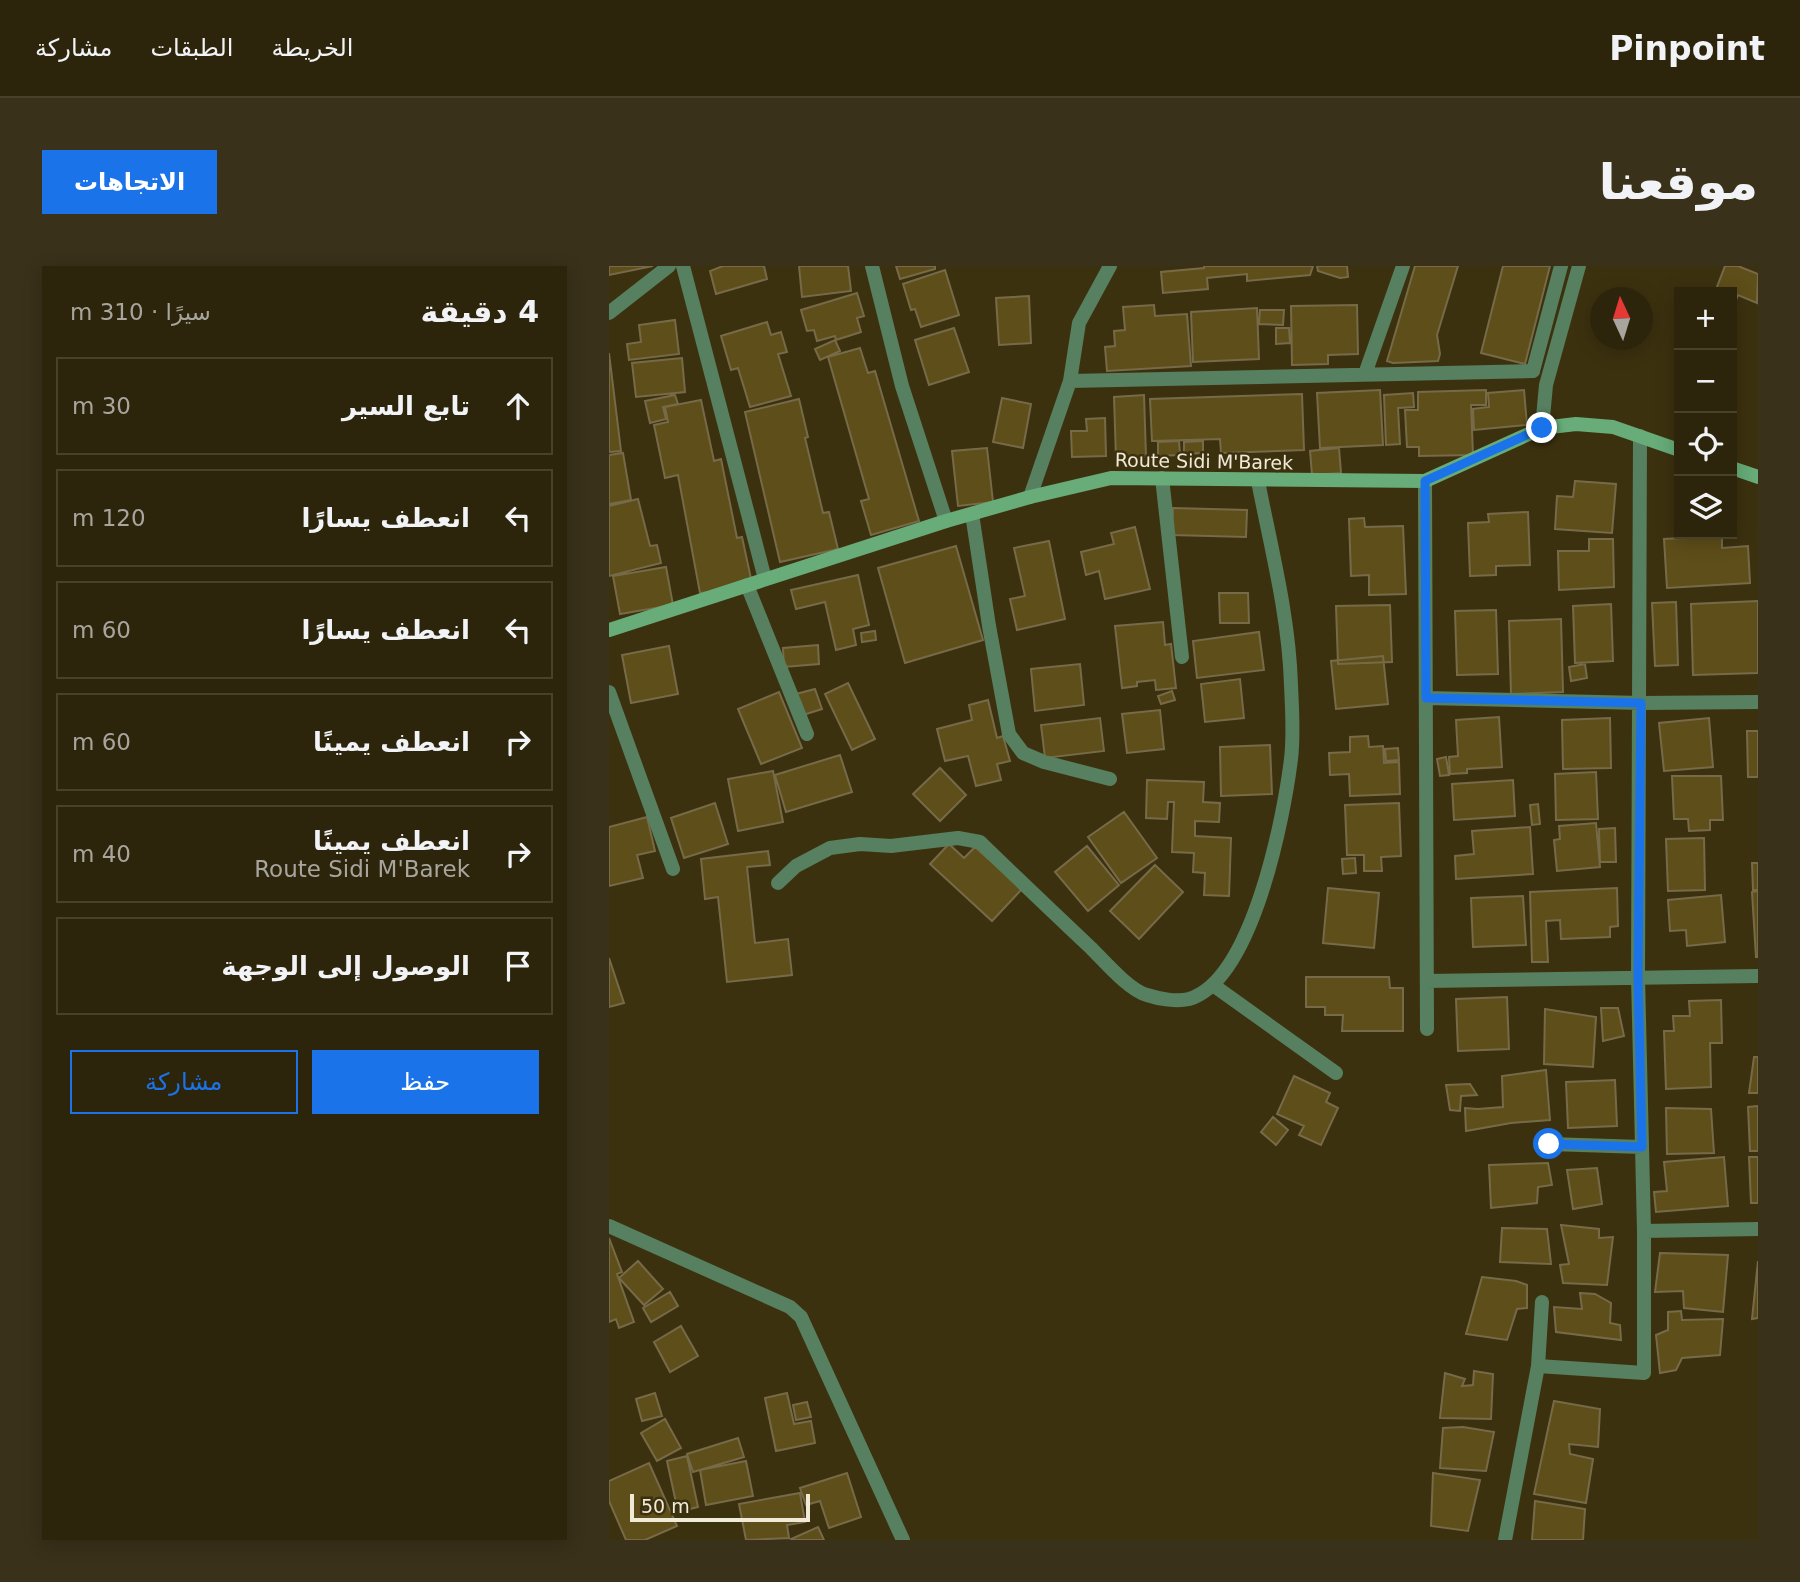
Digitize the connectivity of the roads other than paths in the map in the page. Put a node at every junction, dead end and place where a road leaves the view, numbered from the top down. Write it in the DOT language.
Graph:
graph roads {
  1 [pos="669,266"];
  2 [pos="683,266"];
  3 [pos="872,266"];
  4 [pos="1110,266"];
  5 [pos="1403,266"];
  6 [pos="1562,266"];
  7 [pos="1579,266"];
  8 [pos="609,313"];
  9 [pos="1365,374"];
  10 [pos="1070,381"];
  11 [pos="1542,428"];
  12 [pos="1640,436"];
  13 [pos="1674,448"];
  14 [pos="1737,470"];
  15 [pos="1758,477"];
  16 [pos="1161,478"];
  17 [pos="1258,481"];
  18 [pos="1425,481"];
  19 [pos="1030,497"];
  20 [pos="972,514"];
  21 [pos="946,521"];
  22 [pos="765,579"];
  23 [pos="747,585"];
  24 [pos="609,630"];
  25 [pos="1182,657"];
  26 [pos="609,692"];
  27 [pos="1426,698"];
  28 [pos="1758,702"];
  29 [pos="1641,703"];
  30 [pos="807,734"];
  31 [pos="1110,779"];
  32 [pos="673,869"];
  33 [pos="778,883"];
  34 [pos="1758,976"];
  35 [pos="1638,977"];
  36 [pos="1427,981"];
  37 [pos="1213,985"];
  38 [pos="1427,1029"];
  39 [pos="1336,1073"];
  40 [pos="1549,1144"];
  41 [pos="1642,1147"];
  42 [pos="609,1226"];
  43 [pos="1758,1229"];
  44 [pos="1644,1231"];
  45 [pos="1542,1302"];
  46 [pos="1538,1366"];
  47 [pos="903,1540"];
  48 [pos="1505,1540"];
  1 -- 8 [label="street"];
  2 -- 22 [label="street"];
  3 -- 21 [label="street"];
  4 -- 10 [label="street"];
  5 -- 9 [label="street"];
  6 -- 9 [label="street"];
  7 -- 11 [label="street"];
  9 -- 10 [label="street"];
  10 -- 19 [label="street"];
  11 -- 12 [label="street, Route Sidi M'Barek"];
  11 -- 18 [label="street, Route Sidi M'Barek"];
  12 -- 13 [label="street, Route Sidi M'Barek"];
  12 -- 29 [label="street"];
  14 -- 15 [label="street"];
  16 -- 17 [label="street, Route Sidi M'Barek"];
  16 -- 19 [label="street, Route Sidi M'Barek"];
  16 -- 25 [label="street"];
  17 -- 18 [label="street, Route Sidi M'Barek"];
  17 -- 37 [label="street"];
  18 -- 27 [label="street"];
  19 -- 20 [label="street, Route Sidi M'Barek"];
  20 -- 21 [label="street, Route Sidi M'Barek"];
  20 -- 31 [label="street"];
  21 -- 22 [label="street, Route Sidi M'Barek"];
  22 -- 23 [label="street, Route Sidi M'Barek"];
  23 -- 24 [label="street, Route Sidi M'Barek"];
  23 -- 30 [label="street"];
  26 -- 32 [label="street"];
  27 -- 29 [label="street"];
  27 -- 36 [label="street"];
  28 -- 29 [label="street"];
  29 -- 35 [label="street"];
  33 -- 37 [label="street"];
  34 -- 35 [label="street"];
  35 -- 36 [label="street"];
  35 -- 41 [label="street"];
  36 -- 38 [label="street"];
  37 -- 39 [label="street"];
  40 -- 41 [label="street"];
  41 -- 44 [label="street"];
  42 -- 47 [label="street"];
  43 -- 44 [label="street"];
  44 -- 46 [label="street"];
  45 -- 46 [label="street"];
  46 -- 48 [label="street"];
}
